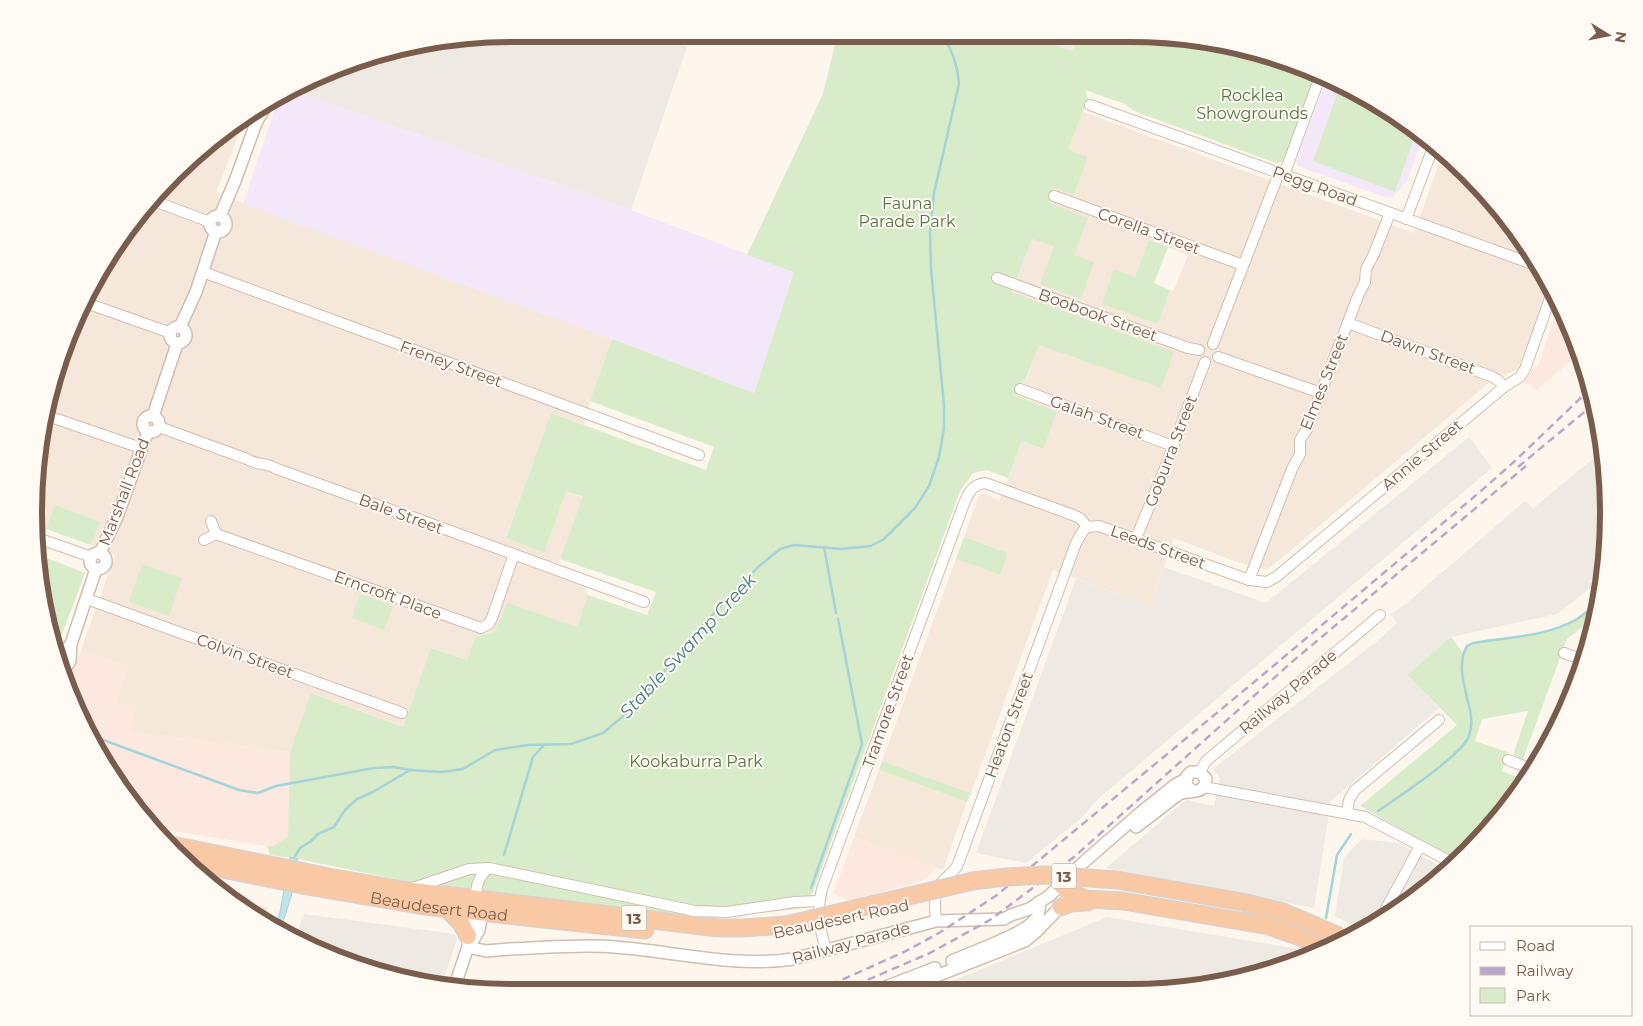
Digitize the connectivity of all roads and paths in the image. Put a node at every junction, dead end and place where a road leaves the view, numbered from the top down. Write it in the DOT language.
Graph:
graph roads {
  1 [pos="1318,82"];
  2 [pos="1090,105"];
  3 [pos="259,118"];
  4 [pos="256,120"];
  5 [pos="256,123"];
  6 [pos="1431,152"];
  7 [pos="1282,174"];
  8 [pos="1054,196"];
  9 [pos="159,203"];
  10 [pos="1390,213"];
  11 [pos="1406,219"];
  12 [pos="216,223"];
  13 [pos="1527,261"];
  14 [pos="1243,266"];
  15 [pos="204,272"];
  16 [pos="997,278"];
  17 [pos="1549,300"];
  18 [pos="91,305"];
  19 [pos="1348,323"];
  20 [pos="175,330"];
  21 [pos="1213,344"];
  22 [pos="1199,350"];
  23 [pos="1218,357"];
  24 [pos="1205,362"];
  25 [pos="1504,387"];
  26 [pos="1020,388"];
  27 [pos="1321,393"];
  28 [pos="53,418"];
  29 [pos="153,429"];
  30 [pos="1173,446"];
  31 [pos="141,448"];
  32 [pos="699,455"];
  33 [pos="985,483"];
  34 [pos="211,521"];
  35 [pos="1088,527"];
  36 [pos="216,534"];
  37 [pos="1136,538"];
  38 [pos="44,540"];
  39 [pos="204,540"];
  40 [pos="514,554"];
  41 [pos="96,555"];
  42 [pos="1249,580"];
  43 [pos="87,599"];
  44 [pos="644,602"];
  45 [pos="1380,615"];
  46 [pos="71,644"];
  47 [pos="64,652"];
  48 [pos="1564,652"];
  49 [pos="1578,658"];
  50 [pos="67,665"];
  51 [pos="402,713"];
  52 [pos="1439,720"];
  53 [pos="1508,760"];
  54 [pos="1526,767"];
  55 [pos="1200,772"];
  56 [pos="1186,779"];
  57 [pos="1204,787"];
  58 [pos="1191,790"];
  59 [pos="1347,813"];
  60 [pos="1420,846"];
  61 [pos="181,847"];
  62 [pos="1448,860"];
  63 [pos="199,864"];
  64 [pos="489,868"];
  65 [pos="272,872"];
  66 [pos="308,879"];
  67 [pos="1069,889"];
  68 [pos="403,890"];
  69 [pos="1095,900"];
  70 [pos="818,901"];
  71 [pos="1039,902"];
  72 [pos="479,906"];
  73 [pos="1387,906"];
  74 [pos="1062,907"];
  75 [pos="1162,908"];
  76 [pos="448,910"];
  77 [pos="1004,919"];
  78 [pos="936,921"];
  79 [pos="1031,930"];
  80 [pos="1334,937"];
  81 [pos="468,942"];
  82 [pos="1316,945"];
  83 [pos="826,950"];
  84 [pos="457,979"];
  85 [pos="893,984"];
  86 [pos="916,984"];
  1 -- 7 [label="street"];
  2 -- 7 [label="street, Pegg Road"];
  3 -- 5 [label="street"];
  4 -- 5 [label="street"];
  5 -- 12 [label="street"];
  6 -- 11 [label="street"];
  7 -- 10 [label="street, Pegg Road"];
  7 -- 14 [label="street"];
  8 -- 14 [label="street, Corella Street"];
  9 -- 12 [label="street"];
  10 -- 11 [label="street, Pegg Road"];
  10 -- 19 [label="street, Elmes Street"];
  11 -- 13 [label="street, Pegg Road"];
  12 -- 15 [label="street"];
  14 -- 21 [label="street"];
  15 -- 20 [label="street"];
  15 -- 32 [label="street, Freney Street"];
  16 -- 22 [label="street, Boobook Street"];
  17 -- 25 [label="street, Annie Street"];
  18 -- 20 [label="street"];
  19 -- 25 [label="street, Dawn Street"];
  19 -- 27 [label="street, Elmes Street"];
  20 -- 29 [label="street, Marshall Road"];
  21 -- 22 [label="street"];
  21 -- 23 [label="street"];
  22 -- 24 [label="street"];
  23 -- 24 [label="street"];
  23 -- 27 [label="street"];
  24 -- 30 [label="street, Goburra Street"];
  25 -- 42 [label="street, Annie Street"];
  26 -- 30 [label="street, Galah Street"];
  27 -- 42 [label="street, Elmes Street"];
  28 -- 31 [label="street"];
  29 -- 31 [label="street, Marshall Road"];
  29 -- 40 [label="street, Bale Street"];
  30 -- 37 [label="street, Goburra Street"];
  31 -- 41 [label="street, Marshall Road"];
  33 -- 35 [label="street, Leeds Street"];
  33 -- 70 [label="street, Tramore Street"];
  34 -- 36 [label="street"];
  35 -- 37 [label="street, Leeds Street"];
  35 -- 78 [label="street, Heaton Street"];
  36 -- 39 [label="street"];
  36 -- 40 [label="street, Erncroft Place"];
  37 -- 42 [label="street, Leeds Street"];
  38 -- 41 [label="street"];
  40 -- 44 [label="street, Bale Street"];
  41 -- 43 [label="street, Marshall Road"];
  43 -- 46 [label="street"];
  43 -- 51 [label="street, Colvin Street"];
  45 -- 55 [label="street, Railway Parade"];
  46 -- 47 [label="street"];
  46 -- 50 [label="street"];
  48 -- 49 [label="street"];
  52 -- 59 [label="street"];
  53 -- 54 [label="street"];
  55 -- 56 [label="street"];
  55 -- 57 [label="street"];
  56 -- 58 [label="street"];
  56 -- 67 [label="street, Railway Parade"];
  57 -- 58 [label="street"];
  57 -- 59 [label="street"];
  58 -- 67 [label="street, Railway Parade"];
  59 -- 60 [label="street"];
  60 -- 62 [label="street"];
  60 -- 73 [label="street"];
  61 -- 65 [label="highway, Beaudesert Road / 13"];
  63 -- 65 [label="highway, Beaudesert Road / 13"];
  64 -- 68 [label="street, Beaudesert Road"];
  64 -- 70 [label="street, Beaudesert Road"];
  64 -- 72 [label="street, Beaudesert Road"];
  65 -- 66 [label="highway, Beaudesert Road / 13"];
  66 -- 68 [label="highway, Beaudesert Road / 13"];
  66 -- 76 [label="highway, Beaudesert Road / 13"];
  67 -- 69 [label="highway"];
  67 -- 71 [label="street, Railway Parade"];
  67 -- 74 [label="street"];
  67 -- 75 [label="highway"];
  68 -- 72 [label="highway, Beaudesert Road / 13"];
  69 -- 74 [label="highway"];
  69 -- 75 [label="highway"];
  70 -- 83 [label="street, Tramore Street"];
  71 -- 77 [label="street, Railway Parade"];
  71 -- 79 [label="street"];
  72 -- 76 [label="highway, Beaudesert Road / 13"];
  72 -- 80 [label="highway, Beaudesert Road / 13, bridge"];
  72 -- 81 [label="street"];
  74 -- 79 [label="street"];
  75 -- 82 [label="highway"];
  76 -- 81 [label="highway"];
  77 -- 78 [label="street, Railway Parade"];
  77 -- 79 [label="street"];
  78 -- 83 [label="street, Railway Parade"];
  79 -- 85 [label="street"];
  79 -- 86 [label="street"];
  81 -- 83 [label="street, Railway Parade"];
  81 -- 84 [label="street"];
}
